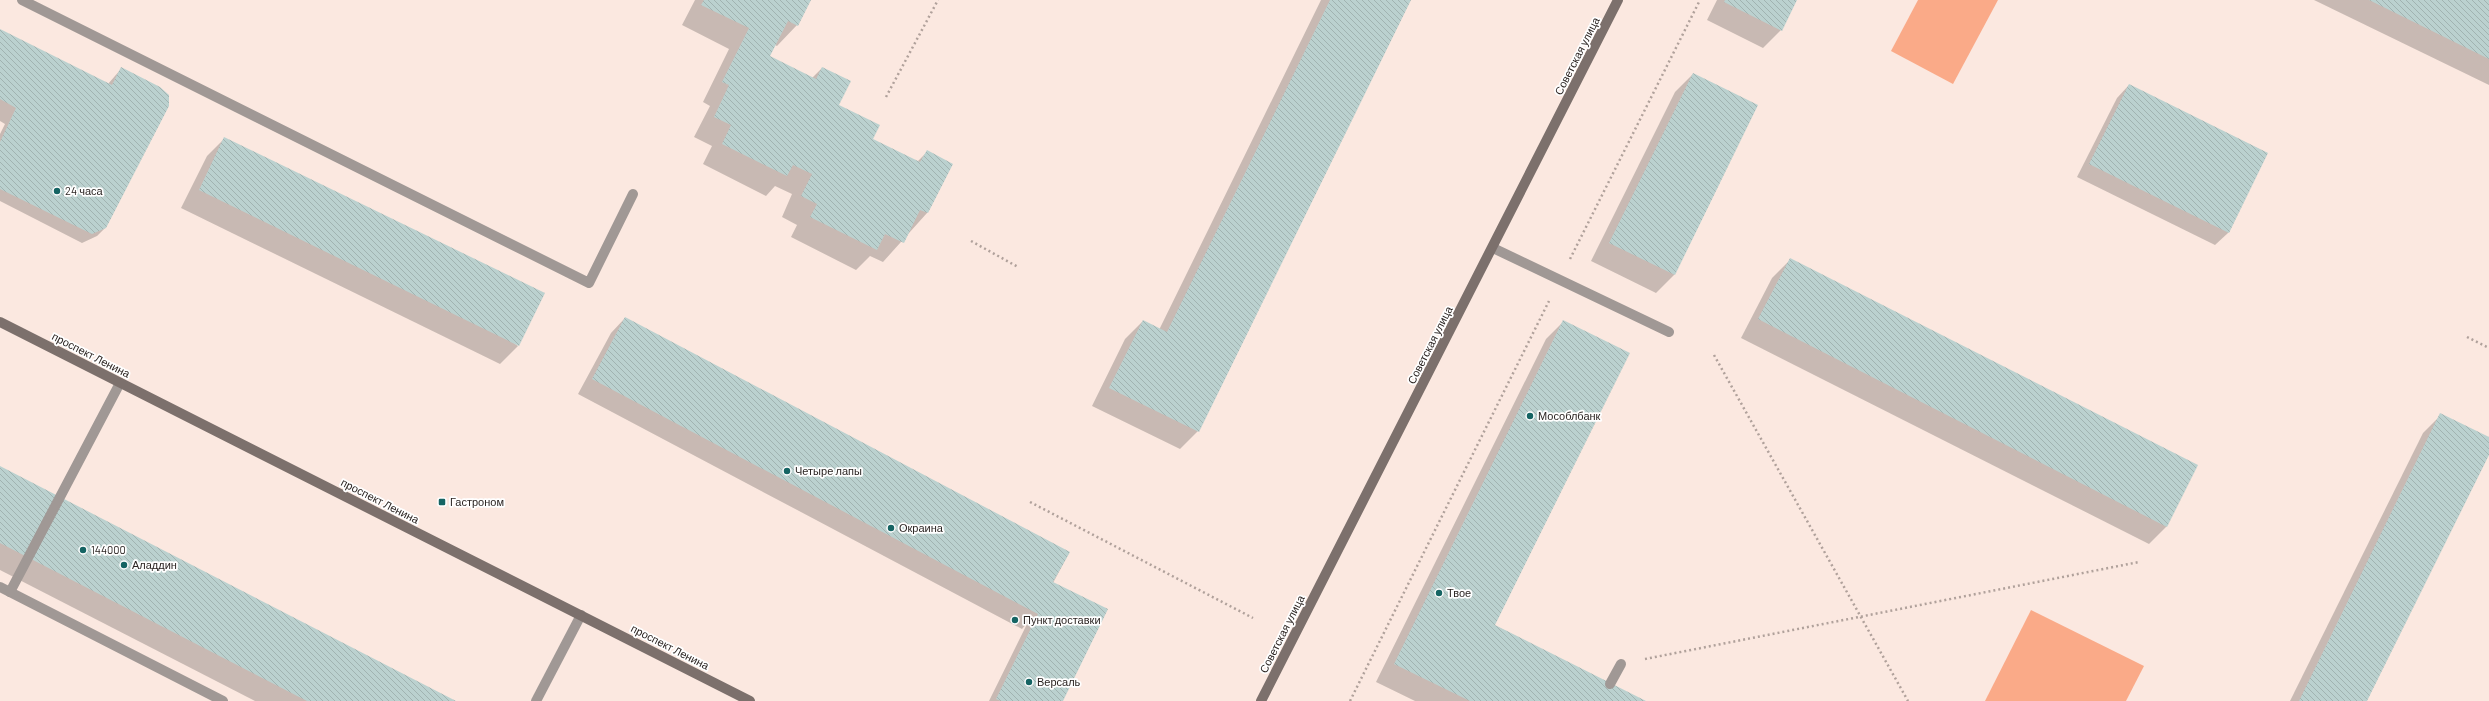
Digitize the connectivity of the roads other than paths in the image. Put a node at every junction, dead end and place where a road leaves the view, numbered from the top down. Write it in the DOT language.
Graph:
graph roads {
  1 [pos="22,0"];
  2 [pos="1618,0"];
  3 [pos="634,194"];
  4 [pos="1493,248"];
  5 [pos="0,322"];
  6 [pos="1668,332"];
  7 [pos="120,383"];
  8 [pos="0,587"];
  9 [pos="10,592"];
  10 [pos="581,615"];
  11 [pos="1621,664"];
  12 [pos="1610,684"];
  13 [pos="223,701"];
  14 [pos="536,701"];
  15 [pos="750,701"];
  16 [pos="1262,701"];
  1 -- 3 [label="lane"];
  2 -- 4 [label="main road, Советская улица"];
  4 -- 6 [label="lane"];
  4 -- 16 [label="main road, Советская улица"];
  5 -- 7 [label="main road, проспект Ленина"];
  7 -- 9 [label="lane"];
  7 -- 10 [label="main road, проспект Ленина"];
  8 -- 9 [label="lane"];
  9 -- 13 [label="lane"];
  10 -- 14 [label="lane"];
  10 -- 15 [label="main road, проспект Ленина"];
  11 -- 12 [label="lane"];
}
